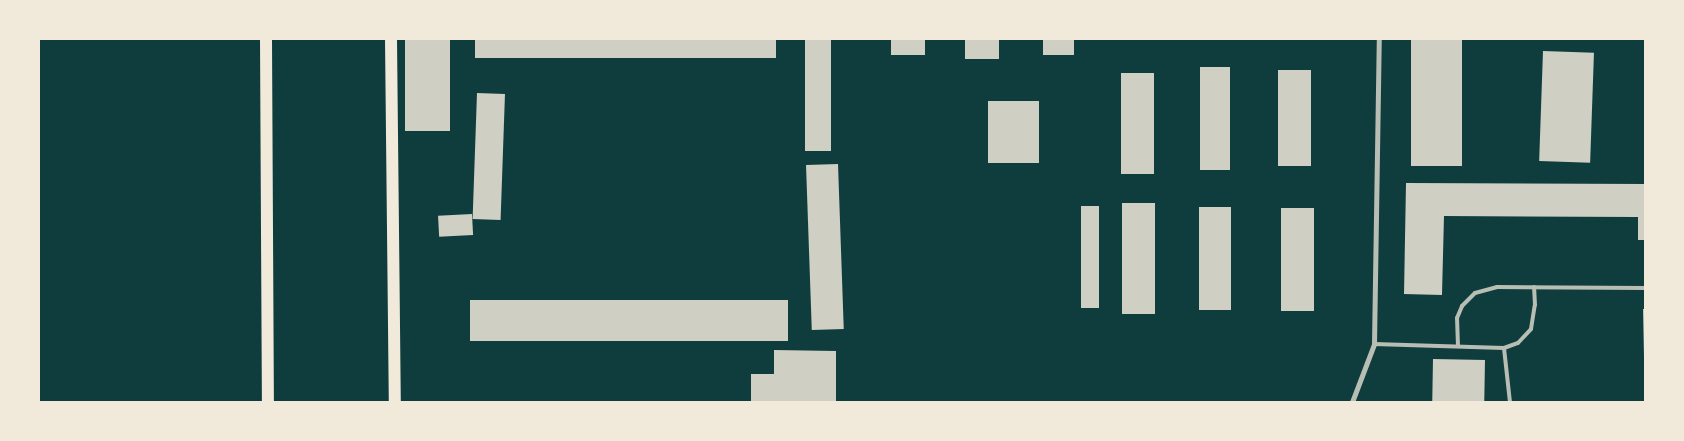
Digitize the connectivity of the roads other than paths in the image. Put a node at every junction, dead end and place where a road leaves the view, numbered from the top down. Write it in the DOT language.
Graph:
graph roads {
  1 [pos="266,39"];
  2 [pos="391,39"];
  3 [pos="1379,39"];
  4 [pos="1534,287"];
  5 [pos="1645,288"];
  6 [pos="1374,344"];
  7 [pos="1458,346"];
  8 [pos="1504,348"];
  9 [pos="268,402"];
  10 [pos="395,402"];
  11 [pos="1352,402"];
  12 [pos="1510,402"];
  1 -- 9 [label="main road"];
  2 -- 10 [label="main road"];
  3 -- 6 [label="street"];
  4 -- 5 [label="lane"];
  4 -- 7 [label="lane"];
  4 -- 8 [label="lane"];
  6 -- 7 [label="lane"];
  6 -- 11 [label="street"];
  7 -- 8 [label="lane"];
  8 -- 12 [label="lane"];
}
